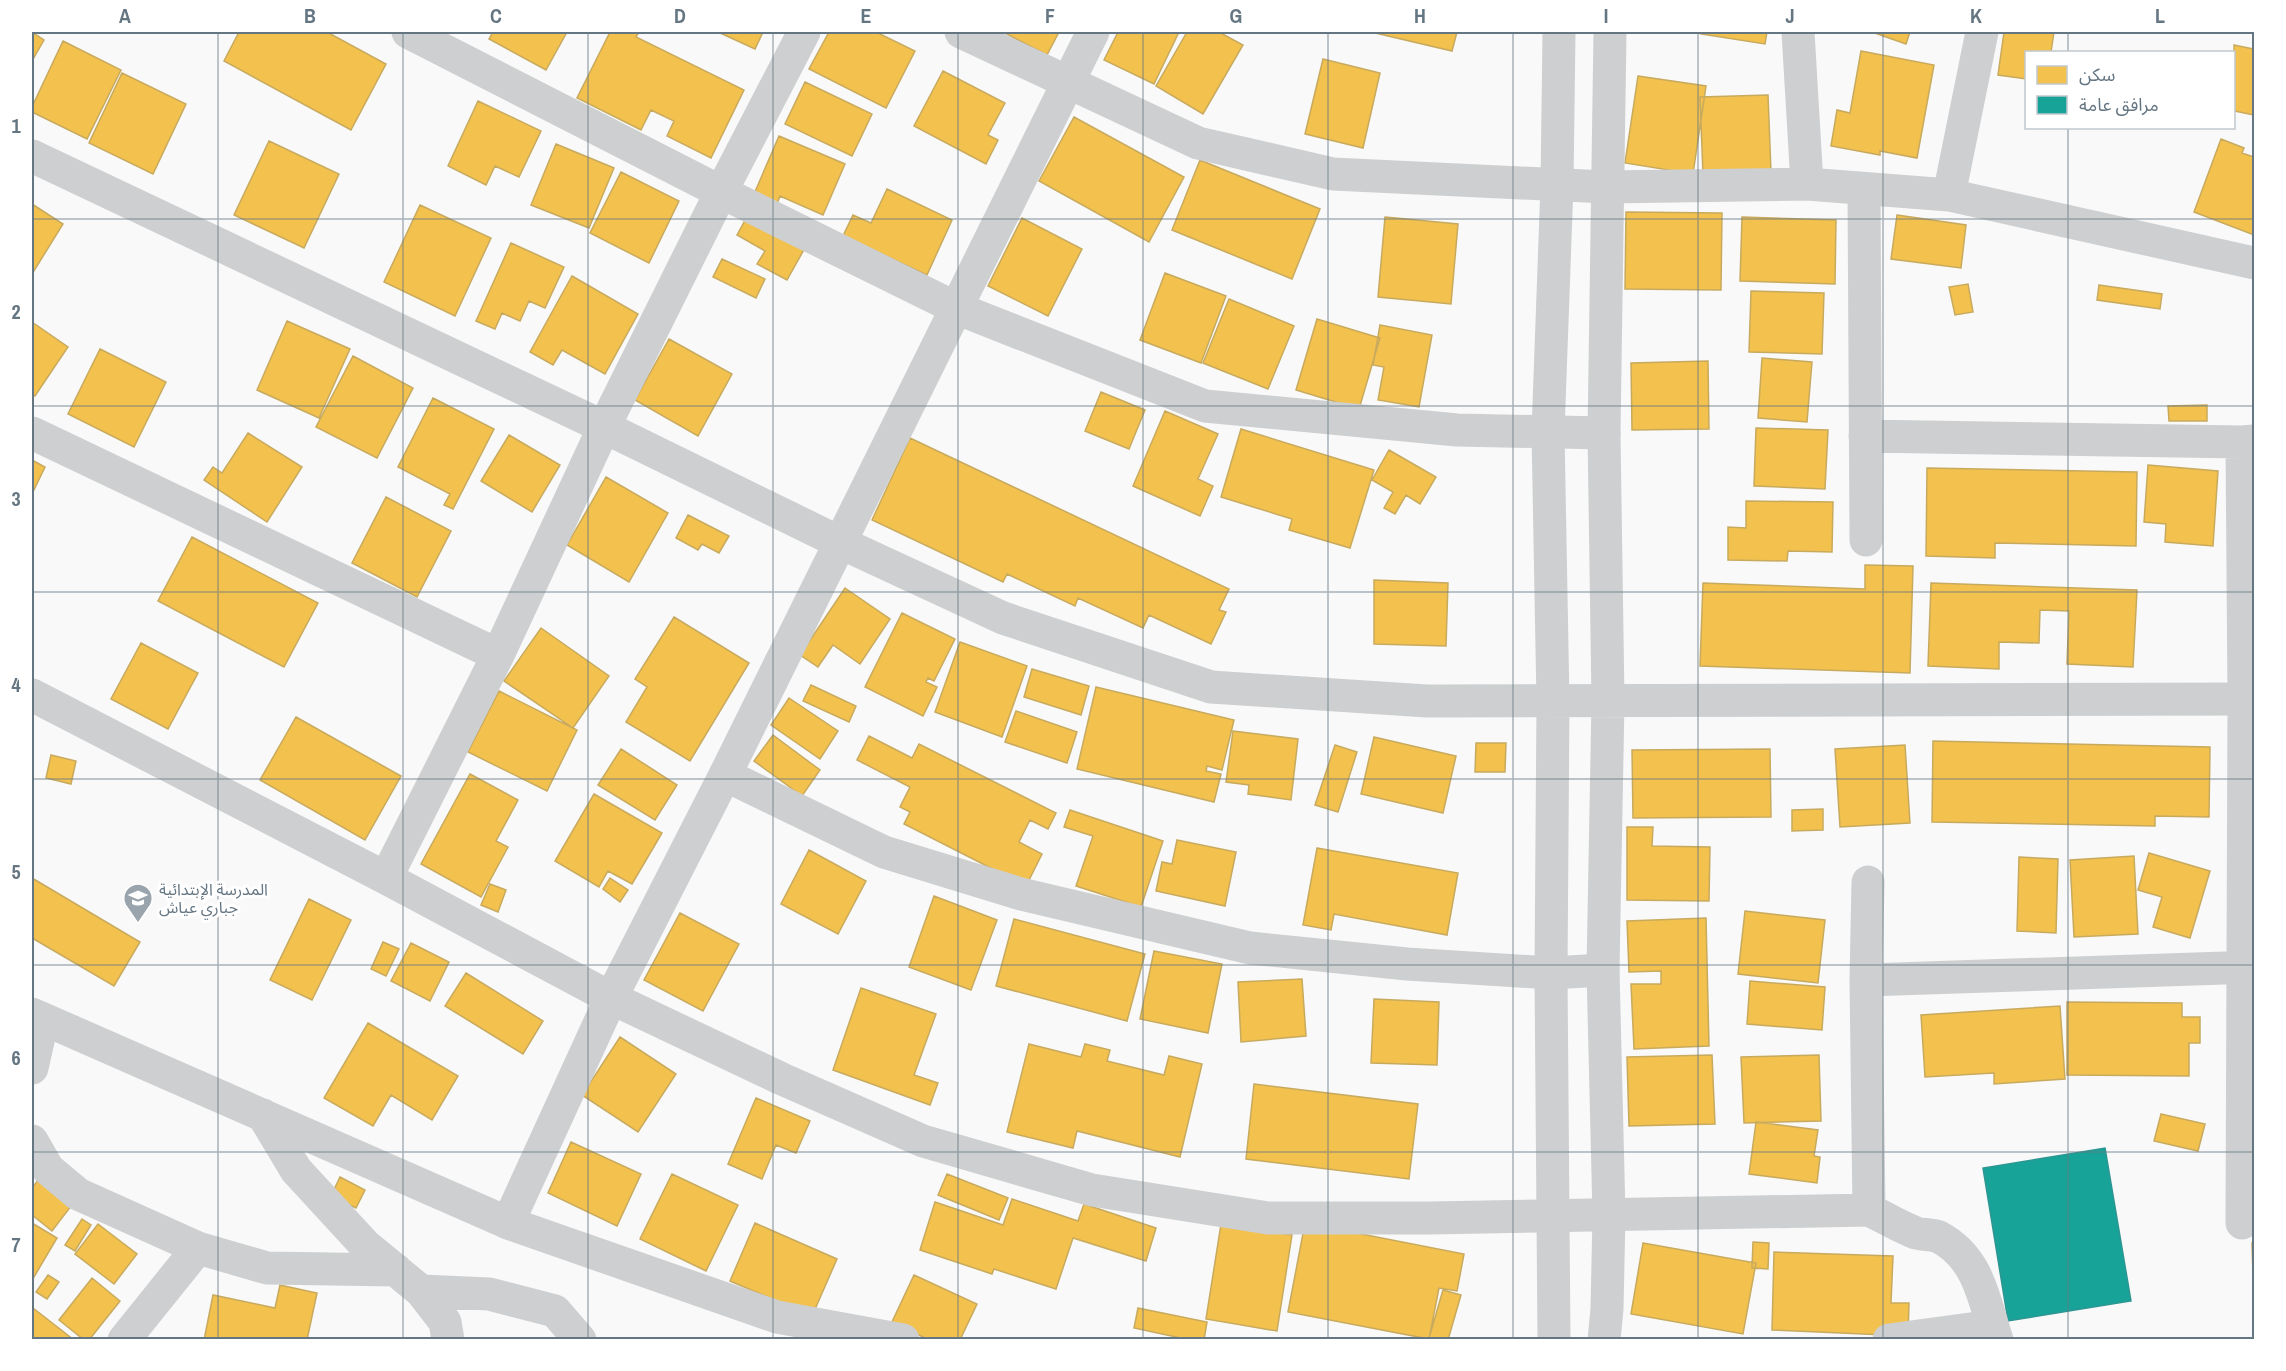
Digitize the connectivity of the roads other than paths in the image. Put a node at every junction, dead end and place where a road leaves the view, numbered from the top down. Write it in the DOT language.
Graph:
graph roads {
  1 [pos="408,32"];
  2 [pos="804,32"];
  3 [pos="961,32"];
  4 [pos="1093,32"];
  5 [pos="1559,32"];
  6 [pos="1610,32"];
  7 [pos="1798,32"];
  8 [pos="1982,32"];
  9 [pos="1069,81"];
  10 [pos="32,156"];
  11 [pos="1807,184"];
  12 [pos="1557,185"];
  13 [pos="1606,187"];
  14 [pos="1864,189"];
  15 [pos="720,192"];
  16 [pos="1949,195"];
  17 [pos="2254,263"];
  18 [pos="956,308"];
  19 [pos="604,427"];
  20 [pos="1548,432"];
  21 [pos="32,433"];
  22 [pos="1604,433"];
  23 [pos="1865,436"];
  24 [pos="2248,442"];
  25 [pos="1866,540"];
  26 [pos="839,542"];
  27 [pos="498,655"];
  28 [pos="32,695"];
  29 [pos="2249,699"];
  30 [pos="1608,701"];
  31 [pos="1553,702"];
  32 [pos="725,775"];
  33 [pos="386,878"];
  34 [pos="1868,882"];
  35 [pos="2249,967"];
  36 [pos="1603,970"];
  37 [pos="1551,973"];
  38 [pos="1866,980"];
  39 [pos="611,998"];
  40 [pos="37,1016"];
  41 [pos="32,1068"];
  42 [pos="263,1115"];
  43 [pos="32,1141"];
  44 [pos="1869,1210"];
  45 [pos="1609,1215"];
  46 [pos="1554,1216"];
  47 [pos="508,1223"];
  48 [pos="2242,1223"];
  49 [pos="198,1248"];
  50 [pos="396,1270"];
  51 [pos="421,1291"];
  52 [pos="1995,1333"];
  53 [pos="124,1340"];
  54 [pos="448,1340"];
  55 [pos="580,1340"];
  56 [pos="903,1340"];
  57 [pos="1554,1340"];
  58 [pos="1604,1340"];
  59 [pos="1888,1340"];
  1 -- 15 [label="street"];
  2 -- 15 [label="street"];
  3 -- 9 [label="street"];
  4 -- 9 [label="street"];
  5 -- 12 [label="street"];
  6 -- 13 [label="street"];
  7 -- 11 [label="street"];
  8 -- 16 [label="street"];
  9 -- 12 [label="street"];
  9 -- 18 [label="street"];
  10 -- 19 [label="street"];
  11 -- 13 [label="street"];
  11 -- 14 [label="street"];
  12 -- 13 [label="street"];
  12 -- 20 [label="street"];
  13 -- 22 [label="street"];
  14 -- 16 [label="street"];
  14 -- 23 [label="street"];
  15 -- 18 [label="street"];
  15 -- 19 [label="street"];
  16 -- 17 [label="street"];
  18 -- 20 [label="street"];
  18 -- 26 [label="street"];
  19 -- 26 [label="street"];
  19 -- 27 [label="street"];
  20 -- 22 [label="street"];
  20 -- 31 [label="street"];
  21 -- 27 [label="street"];
  22 -- 30 [label="street"];
  23 -- 24 [label="street"];
  23 -- 25 [label="street"];
  24 -- 29 [label="street"];
  26 -- 31 [label="street"];
  26 -- 32 [label="street"];
  27 -- 33 [label="street"];
  28 -- 33 [label="street"];
  29 -- 30 [label="street"];
  29 -- 35 [label="street"];
  30 -- 31 [label="street"];
  30 -- 36 [label="street"];
  31 -- 37 [label="street"];
  32 -- 37 [label="street"];
  32 -- 39 [label="street"];
  33 -- 39 [label="street"];
  34 -- 38 [label="street"];
  35 -- 38 [label="street"];
  35 -- 48 [label="street"];
  36 -- 37 [label="street"];
  36 -- 45 [label="street"];
  37 -- 46 [label="street"];
  38 -- 44 [label="street"];
  39 -- 46 [label="street"];
  39 -- 47 [label="street"];
  40 -- 41 [label="street"];
  40 -- 42 [label="street"];
  42 -- 47 [label="street"];
  42 -- 50 [label="street"];
  43 -- 49 [label="street"];
  44 -- 45 [label="street"];
  44 -- 52 [label="street"];
  45 -- 46 [label="street"];
  45 -- 58 [label="street"];
  46 -- 57 [label="street"];
  47 -- 56 [label="street"];
  49 -- 50 [label="street"];
  49 -- 53 [label="street"];
  50 -- 51 [label="street"];
  51 -- 54 [label="street"];
  51 -- 55 [label="street"];
  52 -- 59 [label="street"];
}
